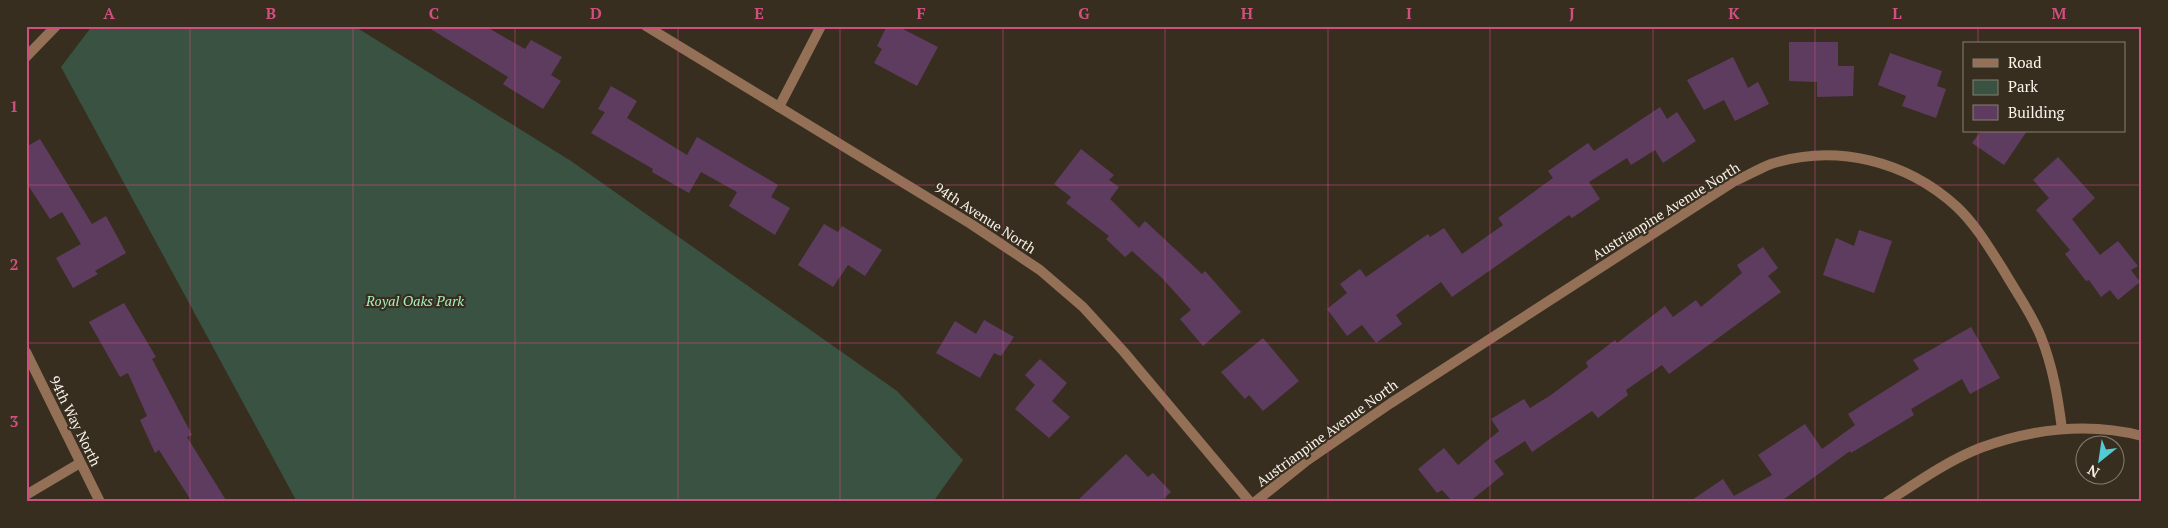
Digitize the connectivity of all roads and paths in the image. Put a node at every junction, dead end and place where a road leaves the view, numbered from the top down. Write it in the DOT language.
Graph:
graph roads {
  1 [pos="56,26"];
  2 [pos="646,26"];
  3 [pos="820,26"];
  4 [pos="26,57"];
  5 [pos="779,107"];
  6 [pos="26,352"];
  7 [pos="2062,429"];
  8 [pos="2142,436"];
  9 [pos="80,463"];
  10 [pos="26,496"];
  11 [pos="100,502"];
  12 [pos="1250,502"];
  13 [pos="1254,502"];
  14 [pos="1887,502"];
  1 -- 4 [label="street"];
  2 -- 5 [label="street, 94th Avenue North"];
  3 -- 5 [label="street"];
  5 -- 12 [label="street, 94th Avenue North"];
  6 -- 9 [label="street, 94th Way North"];
  7 -- 8 [label="street"];
  7 -- 13 [label="street, Austrianpine Avenue North"];
  7 -- 14 [label="street"];
  9 -- 10 [label="street"];
  9 -- 11 [label="street, 94th Way North"];
}
